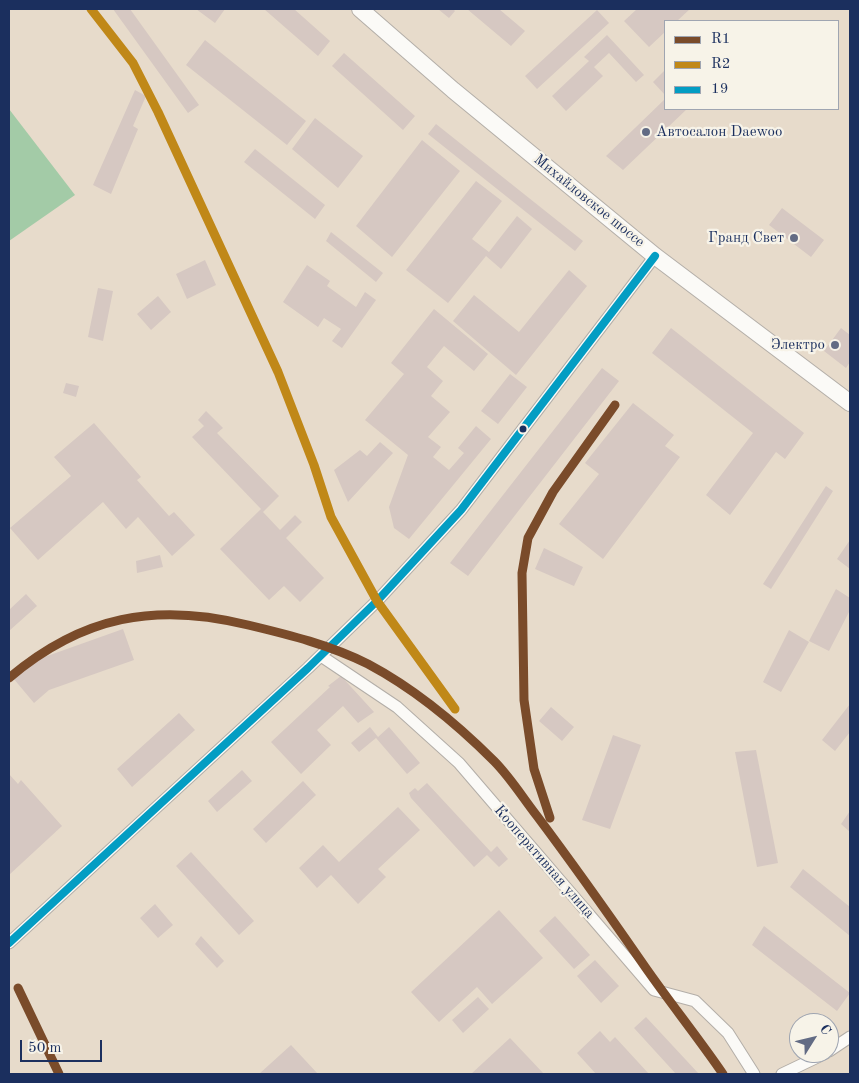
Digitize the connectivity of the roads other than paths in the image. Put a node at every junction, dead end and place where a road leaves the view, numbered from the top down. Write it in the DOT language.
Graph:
graph roads {
  1 [pos="360,9"];
  2 [pos="656,256"];
  3 [pos="850,402"];
  4 [pos="321,656"];
  5 [pos="9,942"];
  6 [pos="850,1037"];
  7 [pos="839,1044"];
  8 [pos="804,1063"];
  9 [pos="754,1074"];
  10 [pos="782,1074"];
  1 -- 2 [label="main road, Михайловское шоссе"];
  2 -- 3 [label="main road, Михайловское шоссе"];
  2 -- 4 [label="street"];
  4 -- 5 [label="street"];
  4 -- 9 [label="street, Кооперативная улица"];
  6 -- 7 [label="street"];
  8 -- 10 [label="street"];
}
